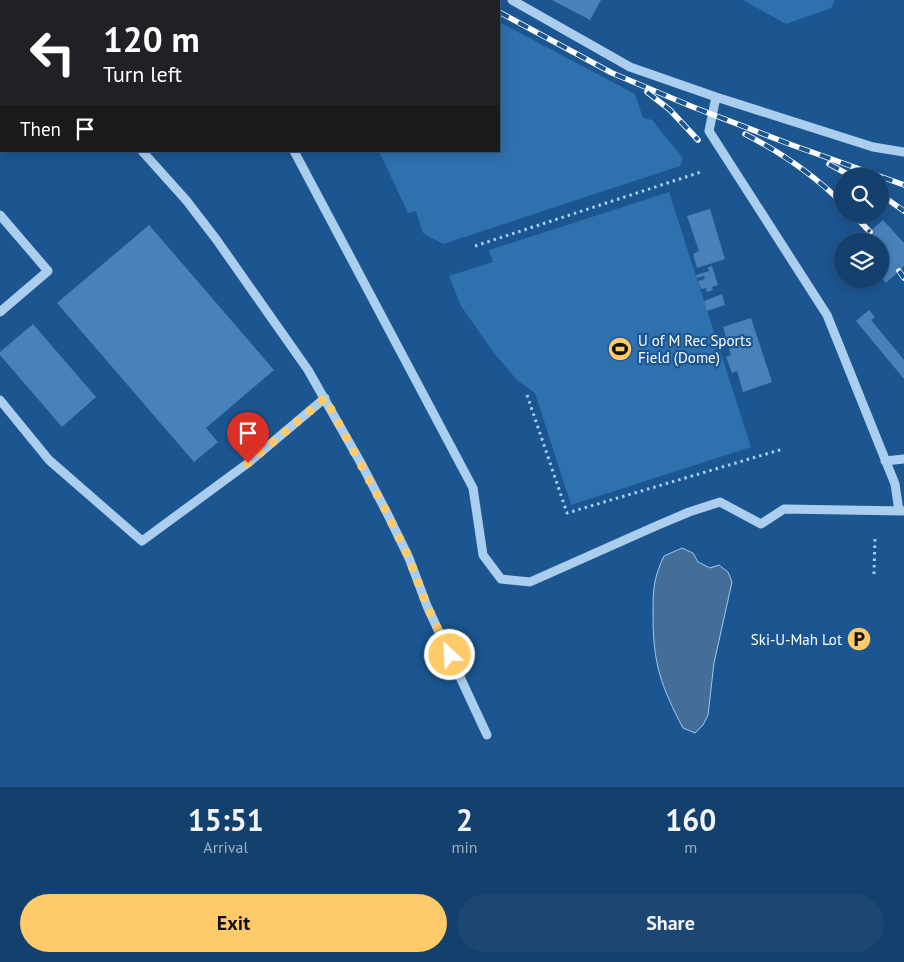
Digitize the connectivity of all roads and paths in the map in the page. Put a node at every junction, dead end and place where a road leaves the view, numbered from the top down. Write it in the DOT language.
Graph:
graph roads {
  1 [pos="512,0"];
  2 [pos="716,97"];
  3 [pos="143,152"];
  4 [pos="295,152"];
  5 [pos="904,152"];
  6 [pos="701,172"];
  7 [pos="0,215"];
  8 [pos="474,246"];
  9 [pos="0,312"];
  10 [pos="527,394"];
  11 [pos="325,398"];
  12 [pos="0,400"];
  13 [pos="783,449"];
  14 [pos="904,459"];
  15 [pos="885,460"];
  16 [pos="902,511"];
  17 [pos="875,536"];
  18 [pos="874,574"];
  19 [pos="487,735"];
  1 -- 2 [label="street"];
  2 -- 5 [label="street"];
  2 -- 15 [label="street"];
  3 -- 11 [label="street"];
  4 -- 16 [label="street"];
  6 -- 8 [label="path"];
  7 -- 9 [label="street"];
  10 -- 13 [label="path"];
  11 -- 12 [label="street"];
  11 -- 19 [label="street"];
  14 -- 15 [label="street"];
  15 -- 16 [label="street"];
  17 -- 18 [label="path"];
}
